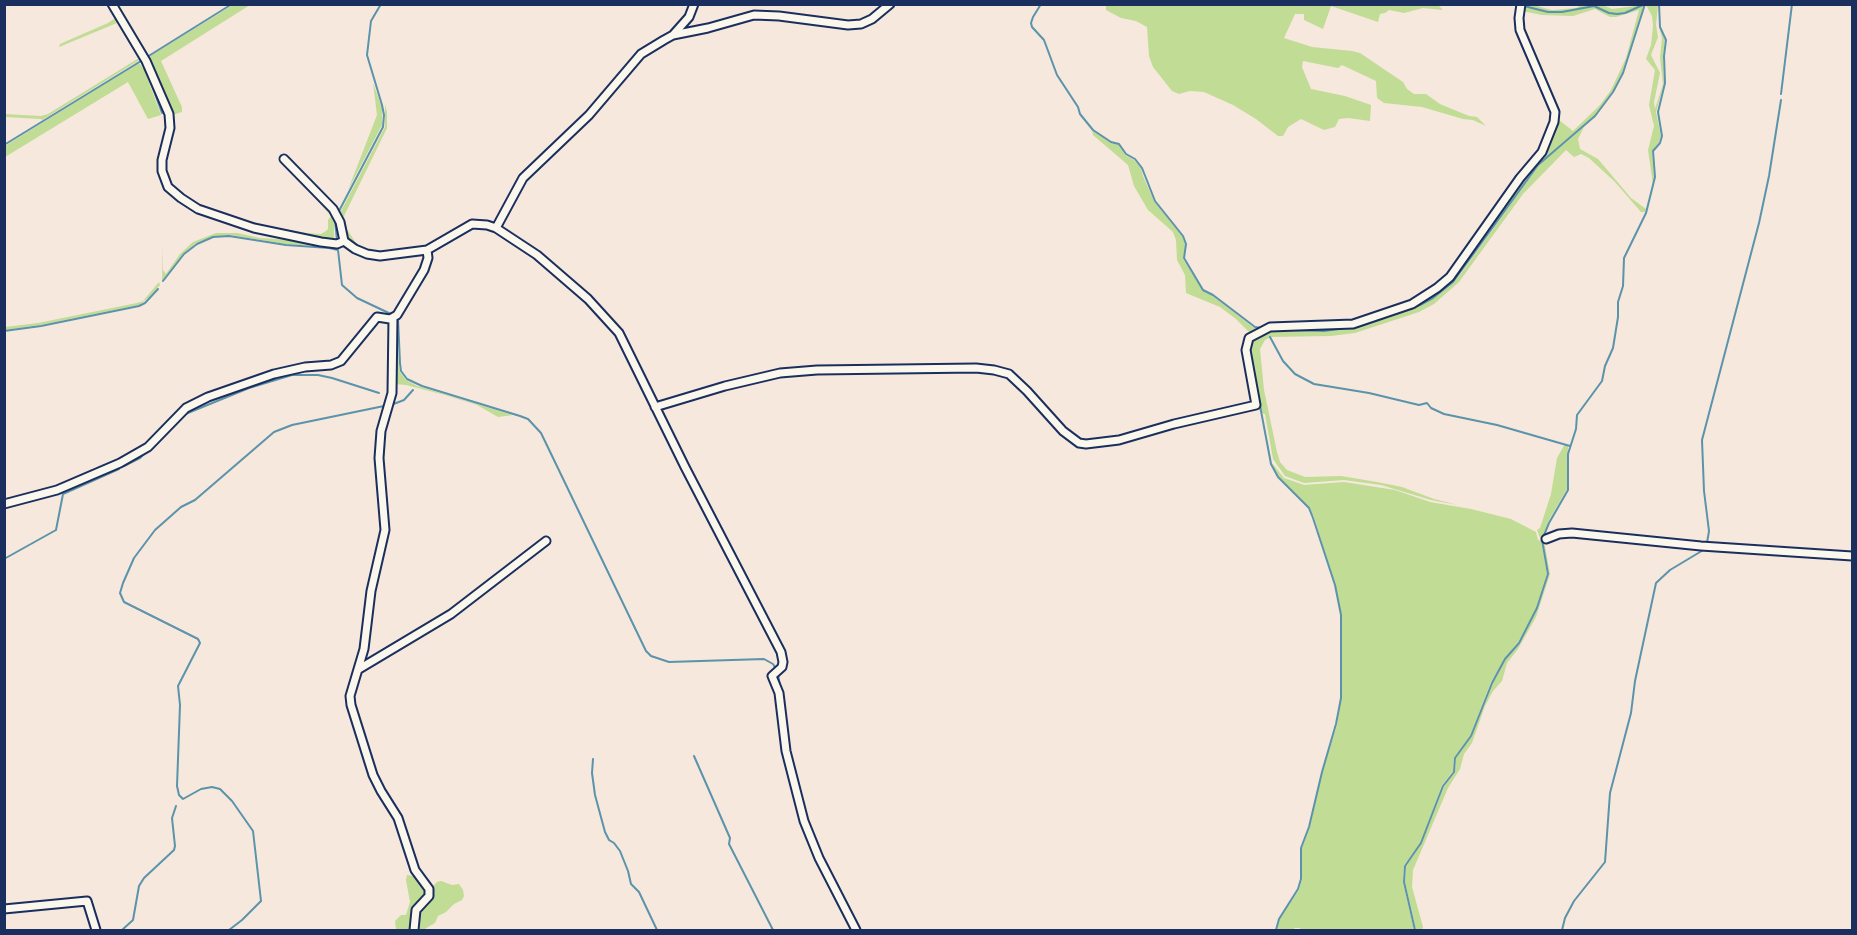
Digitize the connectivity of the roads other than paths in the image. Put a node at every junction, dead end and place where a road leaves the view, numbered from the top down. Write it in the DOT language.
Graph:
graph roads {
  1 [pos="112,4"];
  2 [pos="694,4"];
  3 [pos="890,4"];
  4 [pos="1521,4"];
  5 [pos="673,35"];
  6 [pos="284,159"];
  7 [pos="496,228"];
  8 [pos="344,241"];
  9 [pos="428,250"];
  10 [pos="393,318"];
  11 [pos="655,407"];
  12 [pos="4,504"];
  13 [pos="1546,539"];
  14 [pos="546,541"];
  15 [pos="1852,556"];
  16 [pos="359,669"];
  17 [pos="4,909"];
  18 [pos="96,930"];
  19 [pos="414,930"];
  20 [pos="856,930"];
  1 -- 8 [label="street"];
  2 -- 5 [label="street"];
  3 -- 5 [label="street"];
  4 -- 11 [label="street"];
  5 -- 7 [label="street"];
  6 -- 8 [label="street"];
  7 -- 9 [label="street"];
  7 -- 11 [label="street"];
  8 -- 9 [label="street"];
  9 -- 10 [label="street"];
  10 -- 12 [label="street"];
  10 -- 16 [label="street"];
  11 -- 20 [label="street"];
  13 -- 15 [label="street"];
  14 -- 16 [label="street"];
  16 -- 19 [label="street"];
  17 -- 18 [label="street"];
}
